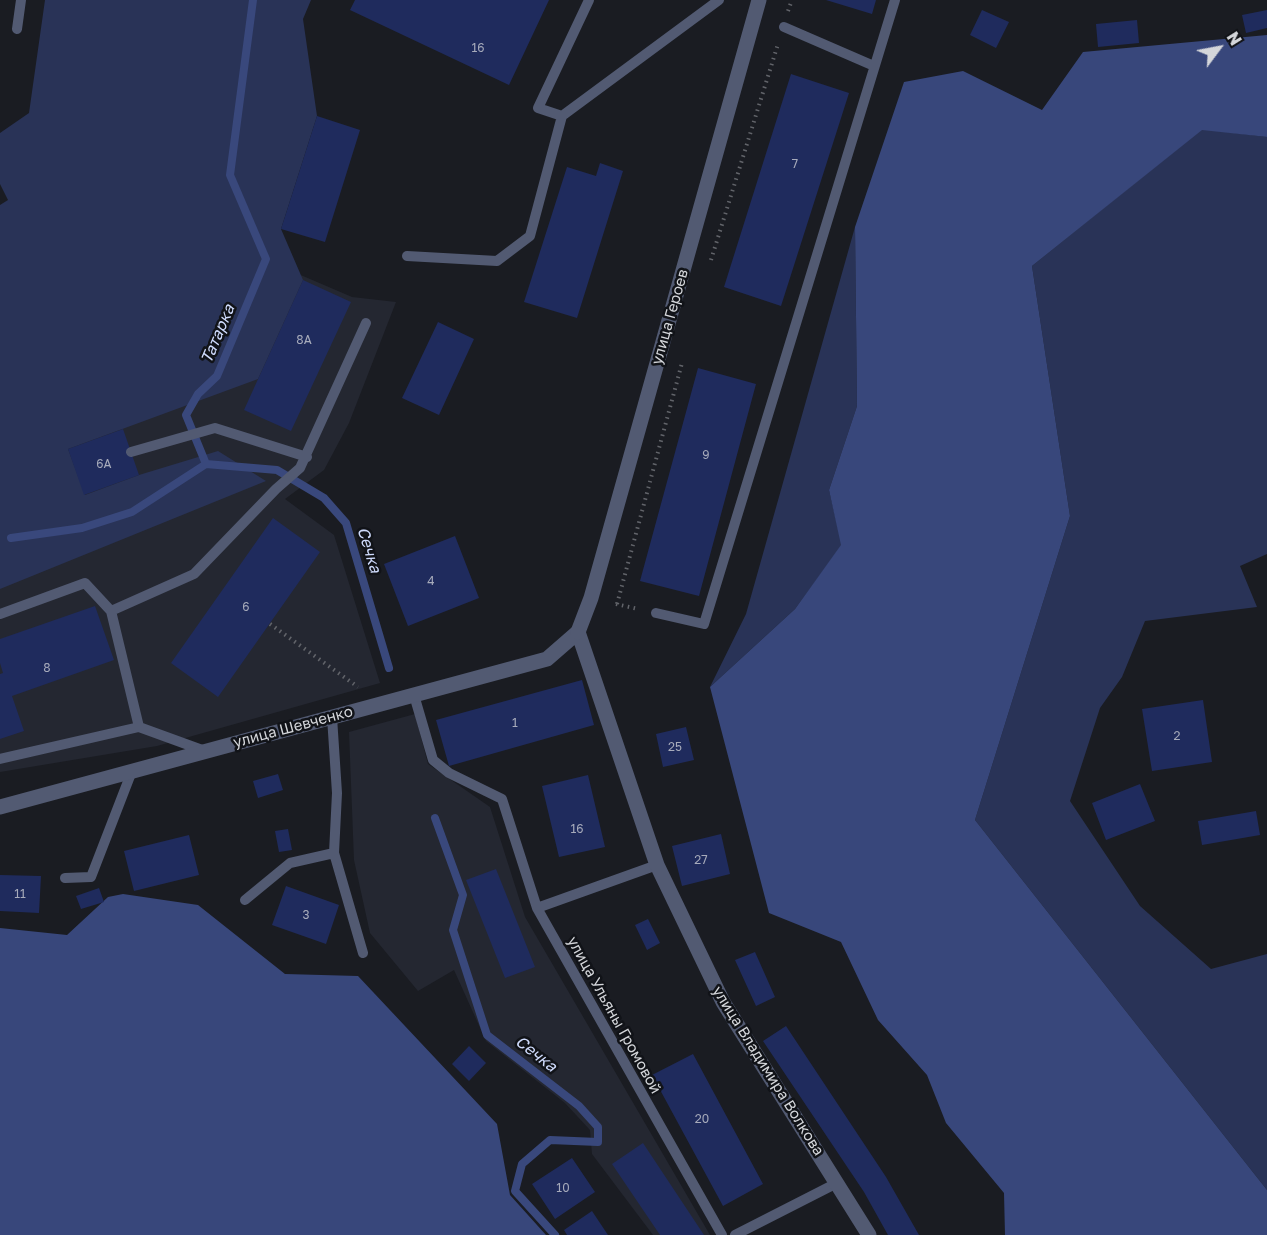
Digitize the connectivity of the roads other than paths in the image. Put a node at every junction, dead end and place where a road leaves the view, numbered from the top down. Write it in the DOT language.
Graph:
graph roads {
  1 [pos="21,0"];
  2 [pos="589,0"];
  3 [pos="719,0"];
  4 [pos="759,0"];
  5 [pos="895,0"];
  6 [pos="784,27"];
  7 [pos="17,29"];
  8 [pos="874,66"];
  9 [pos="562,116"];
  10 [pos="407,256"];
  11 [pos="366,323"];
  12 [pos="132,452"];
  13 [pos="307,457"];
  14 [pos="111,611"];
  15 [pos="657,613"];
  16 [pos="0,614"];
  17 [pos="578,632"];
  18 [pos="414,695"];
  19 [pos="332,717"];
  20 [pos="139,727"];
  21 [pos="206,751"];
  22 [pos="0,759"];
  23 [pos="132,771"];
  24 [pos="0,807"];
  25 [pos="334,853"];
  26 [pos="657,865"];
  27 [pos="65,878"];
  28 [pos="245,900"];
  29 [pos="537,908"];
  30 [pos="363,953"];
  31 [pos="837,1183"];
  32 [pos="722,1235"];
  33 [pos="735,1235"];
  34 [pos="869,1235"];
  1 -- 7 [label="lane"];
  2 -- 9 [label="lane"];
  3 -- 9 [label="lane"];
  4 -- 17 [label="street, улица Героев"];
  5 -- 8 [label="lane"];
  6 -- 8 [label="lane"];
  8 -- 15 [label="lane"];
  9 -- 10 [label="lane"];
  11 -- 13 [label="lane"];
  12 -- 13 [label="lane"];
  13 -- 14 [label="lane"];
  14 -- 16 [label="lane"];
  14 -- 20 [label="lane"];
  17 -- 18 [label="street, улица Шевченко"];
  17 -- 26 [label="street, улица Владимира Волкова"];
  18 -- 19 [label="street, улица Шевченко"];
  18 -- 29 [label="lane, улица Ульяны Громовой"];
  19 -- 21 [label="street, улица Шевченко"];
  19 -- 25 [label="lane"];
  20 -- 21 [label="lane"];
  20 -- 22 [label="lane"];
  21 -- 23 [label="street, улица Шевченко"];
  23 -- 24 [label="street, улица Шевченко"];
  23 -- 27 [label="lane"];
  25 -- 28 [label="lane"];
  25 -- 30 [label="lane"];
  26 -- 29 [label="lane"];
  26 -- 31 [label="street, улица Владимира Волкова"];
  29 -- 32 [label="lane, улица Ульяны Громовой"];
  31 -- 33 [label="lane"];
  31 -- 34 [label="street, улица Владимира Волкова"];
}
